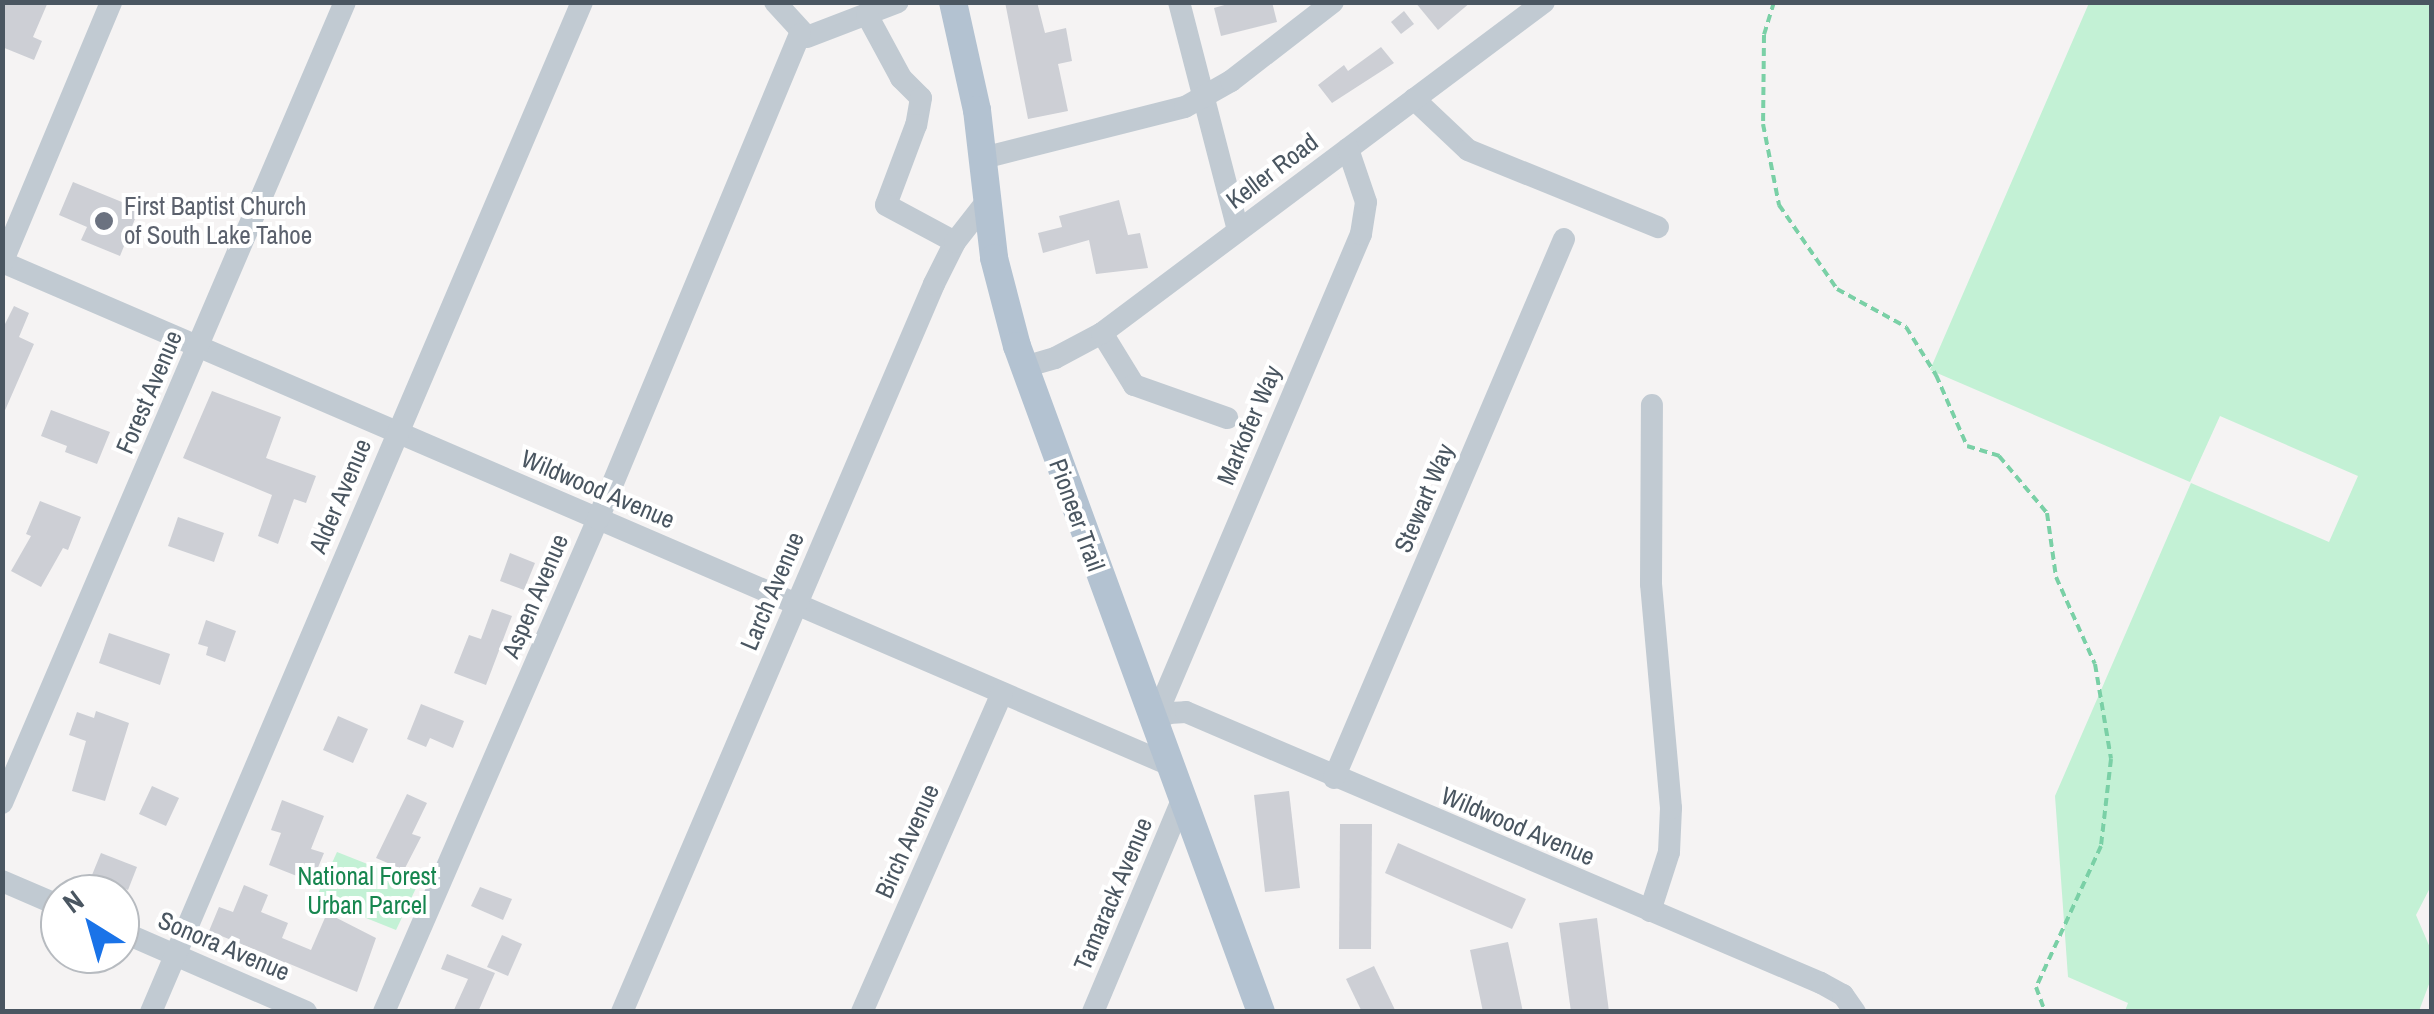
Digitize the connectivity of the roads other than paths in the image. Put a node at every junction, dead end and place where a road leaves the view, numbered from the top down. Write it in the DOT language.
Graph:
graph roads {
  1 [pos="111,2"];
  2 [pos="345,2"];
  3 [pos="582,2"];
  4 [pos="775,2"];
  5 [pos="898,2"];
  6 [pos="953,2"];
  7 [pos="1179,2"];
  8 [pos="1333,2"];
  9 [pos="1544,2"];
  10 [pos="868,15"];
  11 [pos="800,34"];
  12 [pos="1204,98"];
  13 [pos="1414,99"];
  14 [pos="1348,148"];
  15 [pos="983,158"];
  16 [pos="987,201"];
  17 [pos="1658,227"];
  18 [pos="1238,230"];
  19 [pos="1564,239"];
  20 [pos="955,242"];
  21 [pos="3,263"];
  22 [pos="1102,332"];
  23 [pos="199,347"];
  24 [pos="1024,367"];
  25 [pos="1652,406"];
  26 [pos="1227,418"];
  27 [pos="397,432"];
  28 [pos="598,519"];
  29 [pos="797,604"];
  30 [pos="1002,693"];
  31 [pos="1154,721"];
  32 [pos="1172,766"];
  33 [pos="1334,778"];
  34 [pos="1183,798"];
  35 [pos="2,803"];
  36 [pos="2,881"];
  37 [pos="40,897"];
  38 [pos="1650,912"];
  39 [pos="140,940"];
  40 [pos="175,955"];
  41 [pos="1855,1011"];
  42 [pos="151,1012"];
  43 [pos="306,1012"];
  44 [pos="384,1012"];
  45 [pos="622,1012"];
  46 [pos="862,1012"];
  47 [pos="1092,1012"];
  48 [pos="1261,1012"];
  1 -- 21 [label="street"];
  2 -- 23 [label="street, Forest Avenue"];
  3 -- 27 [label="street, Alder Avenue"];
  4 -- 11 [label="street"];
  5 -- 10 [label="street"];
  6 -- 15 [label="main road, Pioneer Trail"];
  7 -- 12 [label="street"];
  8 -- 12 [label="street"];
  9 -- 13 [label="street, Keller Road"];
  10 -- 11 [label="street"];
  10 -- 20 [label="street"];
  11 -- 28 [label="street, Aspen Avenue"];
  12 -- 15 [label="street"];
  12 -- 18 [label="street"];
  13 -- 14 [label="street, Keller Road"];
  13 -- 17 [label="street"];
  14 -- 18 [label="street, Keller Road"];
  14 -- 31 [label="street, Markofer Way"];
  15 -- 16 [label="main road, Pioneer Trail"];
  16 -- 20 [label="street, Larch Avenue"];
  16 -- 24 [label="main road, Pioneer Trail"];
  18 -- 22 [label="street, Keller Road"];
  19 -- 33 [label="street, Stewart Way"];
  20 -- 29 [label="street, Larch Avenue"];
  21 -- 23 [label="street, Wildwood Avenue"];
  22 -- 24 [label="street, Keller Road"];
  22 -- 26 [label="street"];
  23 -- 27 [label="street, Wildwood Avenue"];
  23 -- 35 [label="street, Forest Avenue"];
  24 -- 31 [label="main road, Pioneer Trail"];
  25 -- 38 [label="street"];
  27 -- 28 [label="street, Wildwood Avenue"];
  27 -- 40 [label="street, Alder Avenue"];
  28 -- 29 [label="street, Wildwood Avenue"];
  28 -- 44 [label="street, Aspen Avenue"];
  29 -- 30 [label="street, Wildwood Avenue"];
  29 -- 45 [label="street, Larch Avenue"];
  30 -- 32 [label="street, Wildwood Avenue"];
  30 -- 46 [label="street, Birch Avenue"];
  31 -- 32 [label="main road, Pioneer Trail"];
  31 -- 33 [label="street, Wildwood Avenue"];
  32 -- 34 [label="main road, Pioneer Trail"];
  33 -- 38 [label="street, Wildwood Avenue"];
  34 -- 47 [label="street, Tamarack Avenue"];
  34 -- 48 [label="main road, Pioneer Trail"];
  36 -- 37 [label="street"];
  38 -- 41 [label="street, Wildwood Avenue"];
  39 -- 40 [label="street, Sonora Avenue"];
  40 -- 42 [label="street, Alder Avenue"];
  40 -- 43 [label="street, Sonora Avenue"];
}
